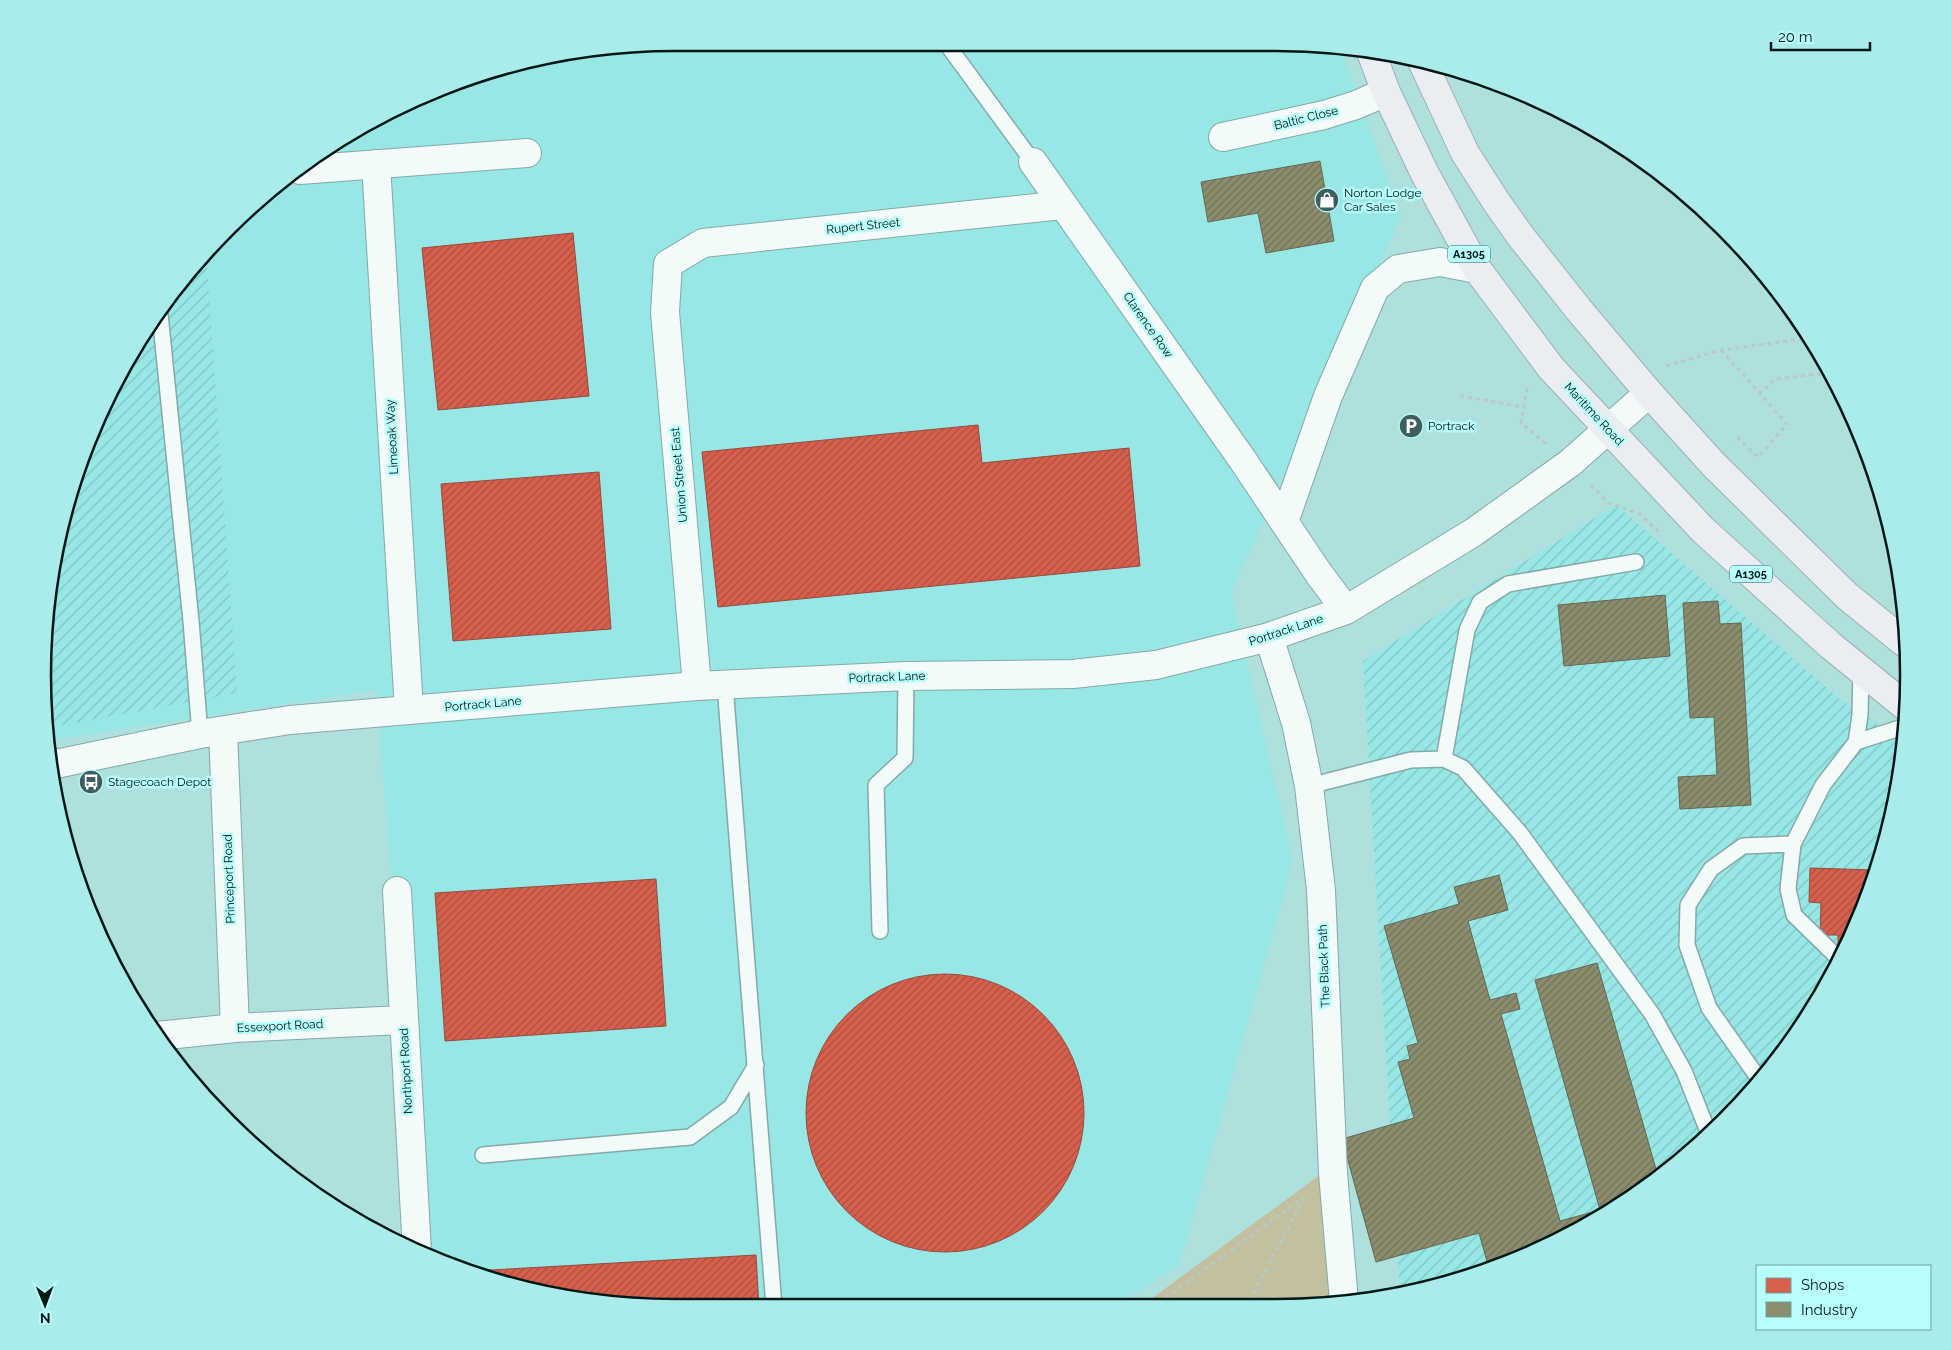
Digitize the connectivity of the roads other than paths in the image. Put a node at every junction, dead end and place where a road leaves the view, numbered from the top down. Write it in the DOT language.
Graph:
graph roads {
  1 [pos="953,51"];
  2 [pos="1374,59"];
  3 [pos="1426,70"];
  4 [pos="1386,92"];
  5 [pos="1223,136"];
  6 [pos="527,152"];
  7 [pos="1033,162"];
  8 [pos="376,164"];
  9 [pos="310,169"];
  10 [pos="1064,205"];
  11 [pos="668,264"];
  12 [pos="1477,269"];
  13 [pos="161,321"];
  14 [pos="1649,393"];
  15 [pos="1608,430"];
  16 [pos="1284,522"];
  17 [pos="1636,562"];
  18 [pos="1346,610"];
  19 [pos="1269,637"];
  20 [pos="1898,637"];
  21 [pos="1861,670"];
  22 [pos="906,676"];
  23 [pos="725,685"];
  24 [pos="697,686"];
  25 [pos="1899,700"];
  26 [pos="409,710"];
  27 [pos="1897,729"];
  28 [pos="212,733"];
  29 [pos="1856,742"];
  30 [pos="1444,759"];
  31 [pos="58,764"];
  32 [pos="1309,786"];
  33 [pos="1793,844"];
  34 [pos="397,891"];
  35 [pos="880,932"];
  36 [pos="1834,954"];
  37 [pos="403,1020"];
  38 [pos="235,1028"];
  39 [pos="166,1035"];
  40 [pos="756,1065"];
  41 [pos="1755,1074"];
  42 [pos="1706,1126"];
  43 [pos="483,1156"];
  44 [pos="416,1242"];
  45 [pos="1343,1294"];
  46 [pos="773,1299"];
  1 -- 7 [label="lane, Clarence Row"];
  2 -- 4 [label="main road, Maritime Road / A1305"];
  3 -- 14 [label="main road"];
  4 -- 5 [label="street, Baltic Close"];
  4 -- 12 [label="main road, Maritime Road / A1305"];
  6 -- 8 [label="street"];
  7 -- 10 [label="street, Clarence Row"];
  8 -- 9 [label="street"];
  8 -- 26 [label="street, Limeoak Way"];
  10 -- 11 [label="street, Rupert Street"];
  10 -- 16 [label="street, Clarence Row"];
  11 -- 24 [label="street, Union Street East"];
  12 -- 15 [label="main road, Maritime Road / A1305"];
  12 -- 16 [label="street"];
  13 -- 28 [label="lane"];
  14 -- 15 [label="street, Portrack Lane"];
  14 -- 20 [label="main road"];
  15 -- 18 [label="street, Portrack Lane"];
  15 -- 21 [label="main road, Maritime Road / A1305"];
  16 -- 18 [label="street, Clarence Row"];
  17 -- 30 [label="lane"];
  18 -- 19 [label="street, Portrack Lane"];
  19 -- 22 [label="street, Portrack Lane"];
  19 -- 32 [label="street, The Black Path"];
  21 -- 25 [label="main road, Maritime Road / A1305"];
  21 -- 29 [label="lane"];
  22 -- 23 [label="street, Portrack Lane"];
  22 -- 35 [label="lane"];
  23 -- 24 [label="street, Portrack Lane"];
  23 -- 40 [label="lane"];
  24 -- 26 [label="street, Portrack Lane"];
  26 -- 28 [label="street, Portrack Lane"];
  27 -- 29 [label="lane"];
  28 -- 31 [label="street, Portrack Lane"];
  28 -- 38 [label="street, Princeport Road"];
  29 -- 33 [label="lane"];
  30 -- 32 [label="lane"];
  30 -- 42 [label="lane"];
  32 -- 45 [label="street, The Black Path"];
  33 -- 36 [label="lane"];
  33 -- 41 [label="lane"];
  34 -- 37 [label="street, Northport Road"];
  37 -- 38 [label="street, Essexport Road"];
  37 -- 44 [label="street, Northport Road"];
  38 -- 39 [label="street, Essexport Road"];
  40 -- 43 [label="lane"];
  40 -- 46 [label="lane"];
}
